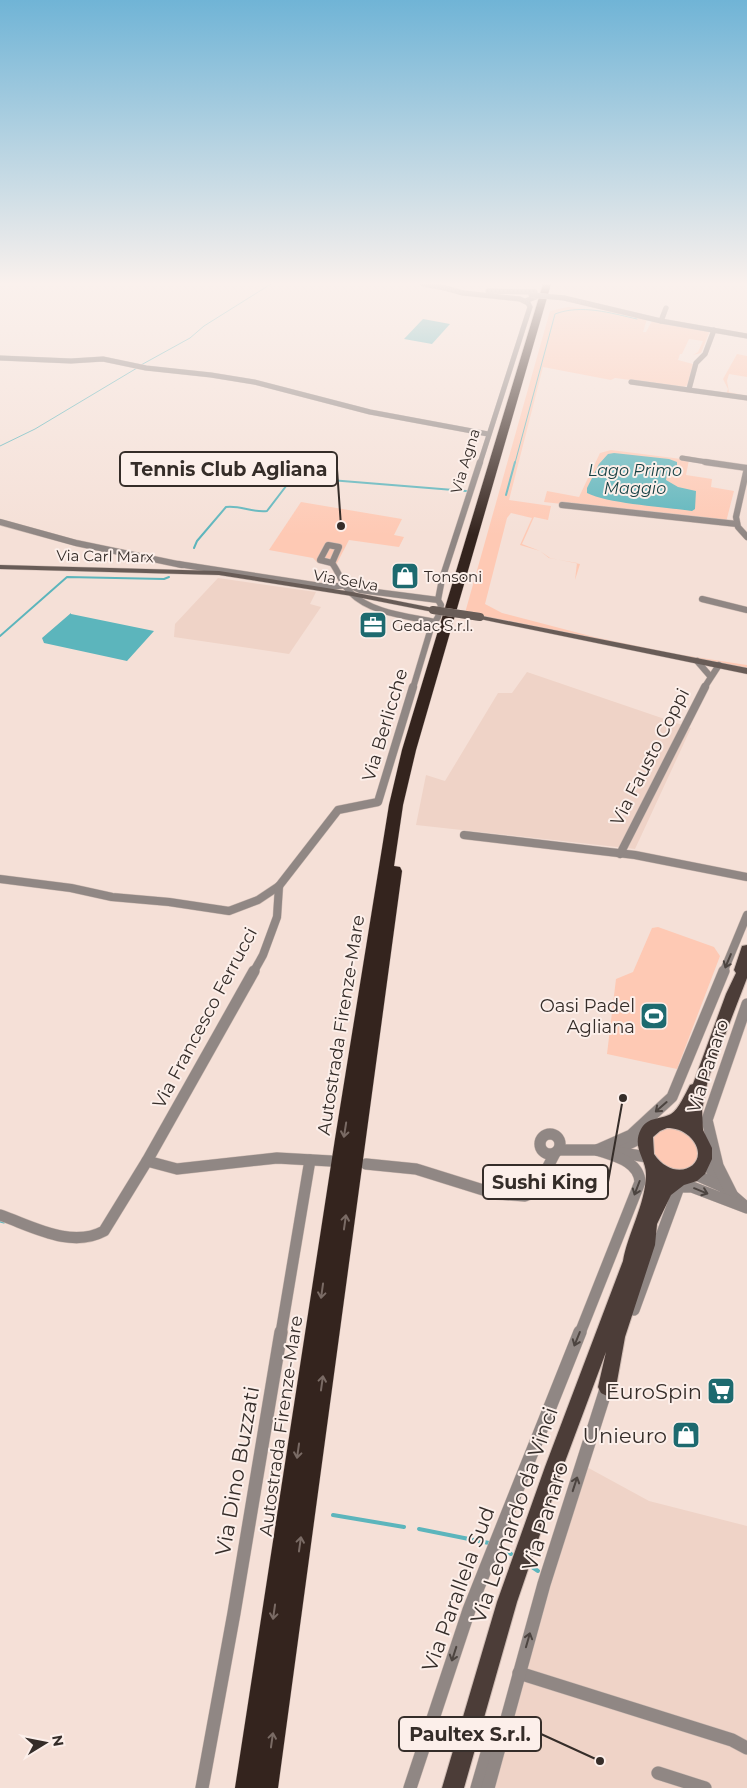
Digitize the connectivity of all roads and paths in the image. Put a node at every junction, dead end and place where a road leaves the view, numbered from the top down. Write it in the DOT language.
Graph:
graph roads {
  1 [pos="510,367"];
  2 [pos="518,367"];
  3 [pos="520,367"];
  4 [pos="695,367"];
  5 [pos="146,368"];
  6 [pos="631,382"];
  7 [pos="689,389"];
  8 [pos="747,398"];
  9 [pos="488,434"];
  10 [pos="682,458"];
  11 [pos="747,468"];
  12 [pos="562,505"];
  13 [pos="0,522"];
  14 [pos="737,524"];
  15 [pos="747,537"];
  16 [pos="146,559"];
  17 [pos="332,563"];
  18 [pos="178,564"];
  19 [pos="0,567"];
  20 [pos="137,571"];
  21 [pos="208,572"];
  22 [pos="344,584"];
  23 [pos="352,594"];
  24 [pos="702,599"];
  25 [pos="438,600"];
  26 [pos="747,610"];
  27 [pos="434,622"];
  28 [pos="697,661"];
  29 [pos="719,666"];
  30 [pos="747,670"];
  31 [pos="710,676"];
  32 [pos="464,835"];
  33 [pos="620,854"];
  34 [pos="747,877"];
  35 [pos="0,879"];
  36 [pos="279,886"];
  37 [pos="747,916"];
  38 [pos="747,950"];
  39 [pos="747,964"];
  40 [pos="733,994"];
  41 [pos="747,1004"];
  42 [pos="701,1079"];
  43 [pos="674,1121"];
  44 [pos="696,1132"];
  45 [pos="645,1136"];
  46 [pos="558,1148"];
  47 [pos="583,1148"];
  48 [pos="618,1149"];
  49 [pos="543,1150"];
  50 [pos="597,1150"];
  51 [pos="310,1160"];
  52 [pos="147,1161"];
  53 [pos="331,1161"];
  54 [pos="651,1161"];
  55 [pos="705,1162"];
  56 [pos="366,1164"];
  57 [pos="548,1167"];
  58 [pos="688,1176"];
  59 [pos="723,1187"];
  60 [pos="732,1194"];
  61 [pos="747,1208"];
  62 [pos="0,1215"];
  63 [pos="650,1223"];
  64 [pos="631,1262"];
  65 [pos="607,1387"];
  66 [pos="519,1673"];
  67 [pos="505,1720"];
  68 [pos="740,1739"];
  69 [pos="747,1748"];
  70 [pos="658,1773"];
  71 [pos="202,1788"];
  72 [pos="248,1788"];
  73 [pos="265,1788"];
  74 [pos="410,1788"];
  75 [pos="453,1788"];
  76 [pos="477,1788"];
  77 [pos="488,1788"];
  78 [pos="704,1788"];
  1 -- 9 [label="street, Via Agna"];
  2 -- 72 [label="highway, Autostrada Firenze-Mare, one-way"];
  73 -- 3 [label="highway, Autostrada Firenze-Mare, one-way"];
  4 -- 7 [label="street"];
  5 -- 9 [label="street"];
  6 -- 7 [label="street"];
  7 -- 8 [label="street"];
  9 -- 25 [label="street, Via Agna"];
  10 -- 11 [label="street"];
  11 -- 14 [label="street"];
  12 -- 14 [label="street"];
  13 -- 16 [label="street, Via Selva"];
  14 -- 15 [label="street"];
  16 -- 18 [label="street, Via Selva"];
  16 -- 20 [label="street"];
  17 -- 22 [label="street"];
  18 -- 21 [label="street, Via Selva"];
  18 -- 22 [label="street"];
  19 -- 20 [label="main road, Via Carl Marx"];
  20 -- 21 [label="main road, Via Carl Marx"];
  21 -- 23 [label="main road, Via Selva"];
  22 -- 23 [label="street"];
  22 -- 25 [label="street"];
  23 -- 27 [label="street"];
  23 -- 28 [label="main road, Via Selva, bridge"];
  24 -- 26 [label="street"];
  25 -- 27 [label="street, Via Agna"];
  27 -- 36 [label="street, Via Berlicche"];
  28 -- 29 [label="main road, Via Selva"];
  28 -- 31 [label="street, Via Fausto Coppi"];
  29 -- 30 [label="main road, Via Selva"];
  29 -- 31 [label="street, Via Fausto Coppi"];
  31 -- 33 [label="street, Via Fausto Coppi"];
  32 -- 33 [label="street"];
  33 -- 34 [label="street"];
  35 -- 36 [label="street, Via Berlicche"];
  36 -- 52 [label="street, Via Francesco Ferrucci"];
  37 -- 50 [label="street, one-way"];
  38 -- 40 [label="main road"];
  39 -- 40 [label="main road"];
  40 -- 42 [label="main road"];
  41 -- 60 [label="street, Via Panaro"];
  42 -- 43 [label="main road"];
  42 -- 44 [label="main road"];
  43 -- 44 [label="main road"];
  43 -- 45 [label="main road"];
  44 -- 55 [label="main road"];
  45 -- 48 [label="street"];
  45 -- 54 [label="main road, Via Leonardo da Vinci"];
  46 -- 47 [label="street"];
  46 -- 49 [label="street"];
  46 -- 49 [label="street"];
  46 -- 57 [label="street"];
  47 -- 50 [label="street"];
  48 -- 50 [label="street"];
  48 -- 54 [label="street"];
  49 -- 57 [label="street"];
  50 -- 74 [label="street, Via Parallela Sud, one-way"];
  51 -- 52 [label="street"];
  51 -- 53 [label="street"];
  51 -- 71 [label="street, Via Dino Buzzati"];
  52 -- 62 [label="street, Via Francesco Ferrucci"];
  54 -- 58 [label="main road"];
  54 -- 64 [label="main road, Via Leonardo da Vinci"];
  55 -- 58 [label="main road, Via Leonardo da Vinci"];
  55 -- 59 [label="street"];
  56 -- 57 [label="street"];
  58 -- 59 [label="street"];
  58 -- 63 [label="main road, Via Leonardo da Vinci"];
  59 -- 60 [label="street"];
  60 -- 61 [label="street"];
  65 -- 61 [label="street, Via Panaro, one-way"];
  63 -- 64 [label="main road, Via Leonardo da Vinci"];
  63 -- 65 [label="main road"];
  64 -- 75 [label="main road, Via Leonardo da Vinci"];
  66 -- 65 [label="street, Via Panaro, one-way"];
  66 -- 67 [label="street, Via Panaro"];
  66 -- 68 [label="street"];
  67 -- 76 [label="street"];
  67 -- 77 [label="street, Via Panaro"];
  68 -- 69 [label="street"];
  70 -- 78 [label="street"];
}
